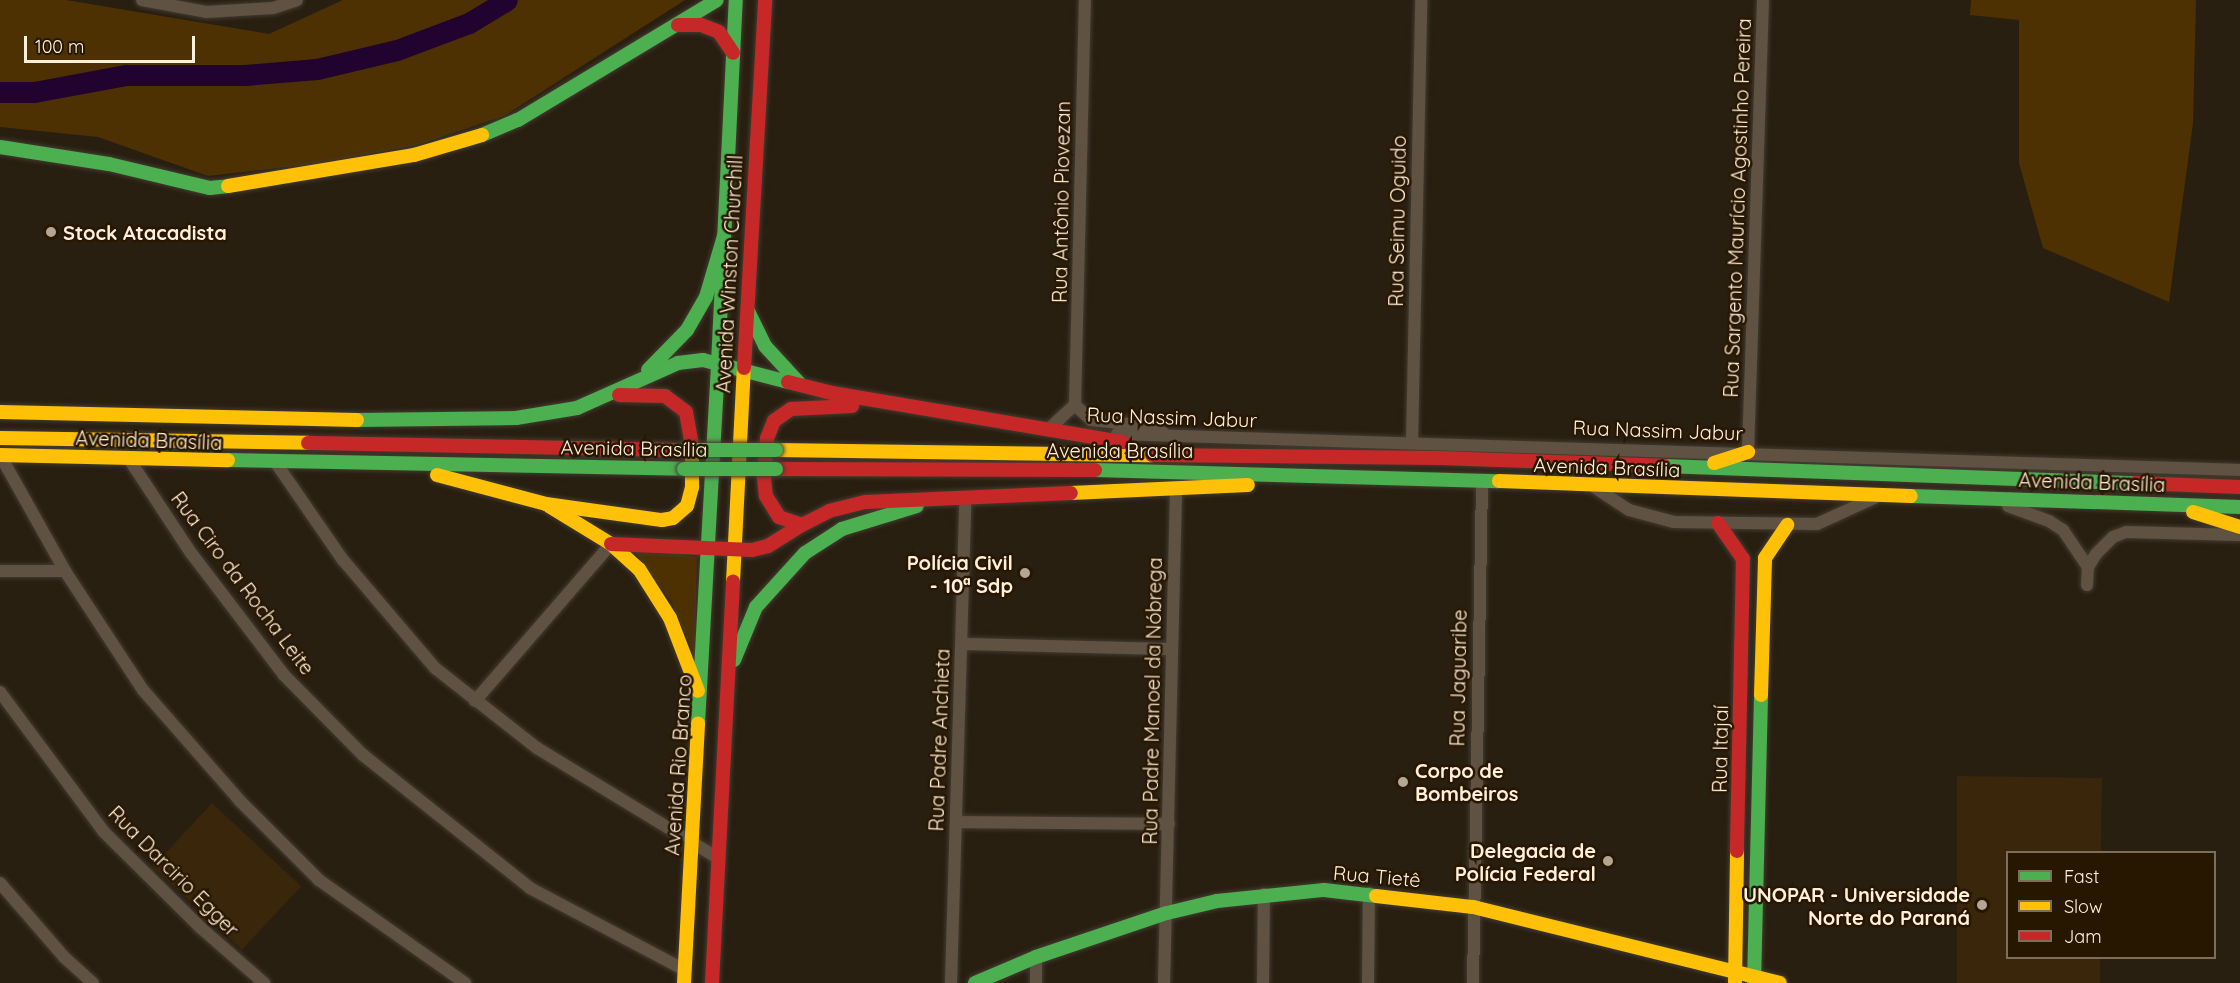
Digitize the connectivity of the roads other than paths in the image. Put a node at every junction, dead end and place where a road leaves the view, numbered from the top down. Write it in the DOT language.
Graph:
graph roads {
  1 [pos="142,0"];
  2 [pos="297,0"];
  3 [pos="717,0"];
  4 [pos="735,0"];
  5 [pos="765,0"];
  6 [pos="1085,0"];
  7 [pos="1421,0"];
  8 [pos="1763,0"];
  9 [pos="678,25"];
  10 [pos="733,53"];
  11 [pos="0,147"];
  12 [pos="724,236"];
  13 [pos="748,310"];
  14 [pos="718,363"];
  15 [pos="744,368"];
  16 [pos="801,385"];
  17 [pos="628,386"];
  18 [pos="606,397"];
  19 [pos="1075,405"];
  20 [pos="915,406"];
  21 [pos="0,412"];
  22 [pos="192,415"];
  23 [pos="1051,427"];
  24 [pos="1074,433"];
  25 [pos="1168,435"];
  26 [pos="0,438"];
  27 [pos="1412,443"];
  28 [pos="307,445"];
  29 [pos="1748,452"];
  30 [pos="1180,453"];
  31 [pos="0,455"];
  32 [pos="129,459"];
  33 [pos="2007,461"];
  34 [pos="276,463"];
  35 [pos="393,465"];
  36 [pos="1686,469"];
  37 [pos="2240,470"];
  38 [pos="1385,478"];
  39 [pos="2101,479"];
  40 [pos="1482,482"];
  41 [pos="1591,485"];
  42 [pos="2240,487"];
  43 [pos="1176,489"];
  44 [pos="1878,496"];
  45 [pos="960,498"];
  46 [pos="1987,498"];
  47 [pos="546,504"];
  48 [pos="2163,504"];
  49 [pos="2240,507"];
  50 [pos="1718,523"];
  51 [pos="802,525"];
  52 [pos="1788,525"];
  53 [pos="2240,527"];
  54 [pos="2240,535"];
  55 [pos="611,544"];
  56 [pos="711,550"];
  57 [pos="736,551"];
  58 [pos="1743,558"];
  59 [pos="1765,558"];
  60 [pos="2088,567"];
  61 [pos="0,571"];
  62 [pos="65,571"];
  63 [pos="2087,585"];
  64 [pos="962,644"];
  65 [pos="1171,649"];
  66 [pos="726,679"];
  67 [pos="0,692"];
  68 [pos="702,699"];
  69 [pos="475,701"];
  70 [pos="956,822"];
  71 [pos="1169,824"];
  72 [pos="693,844"];
  73 [pos="718,858"];
  74 [pos="0,883"];
  75 [pos="1369,892"];
  76 [pos="1264,894"];
  77 [pos="1473,907"];
  78 [pos="1167,913"];
  79 [pos="1036,957"];
  80 [pos="684,977"];
  81 [pos="1735,977"];
  82 [pos="1754,979"];
  83 [pos="93,983"];
  84 [pos="264,983"];
  85 [pos="465,983"];
  86 [pos="712,983"];
  87 [pos="951,983"];
  88 [pos="975,983"];
  89 [pos="1036,983"];
  90 [pos="1164,983"];
  91 [pos="1263,983"];
  92 [pos="1368,983"];
  93 [pos="1473,983"];
  94 [pos="1780,983"];
  1 -- 2 [label="street"];
  3 -- 9 [label="main road"];
  4 -- 10 [label="main road, Avenida Winston Churchill"];
  5 -- 13 [label="main road, Avenida Winston Churchill"];
  6 -- 19 [label="street, Rua Antônio Piovezan"];
  7 -- 27 [label="street, Rua Seimu Oguido"];
  8 -- 29 [label="street, Rua Sargento Maurício Agostinho Pereira"];
  9 -- 10 [label="main road"];
  9 -- 11 [label="main road"];
  10 -- 12 [label="main road, Avenida Winston Churchill"];
  12 -- 14 [label="main road, Avenida Winston Churchill"];
  12 -- 17 [label="main road"];
  13 -- 15 [label="main road, Avenida Winston Churchill"];
  13 -- 16 [label="main road"];
  14 -- 15 [label="main road"];
  14 -- 17 [label="main road"];
  14 -- 56 [label="main road, Avenida Winston Churchill"];
  15 -- 16 [label="main road"];
  15 -- 57 [label="main road, Avenida Winston Churchill"];
  16 -- 20 [label="main road"];
  17 -- 18 [label="main road"];
  18 -- 22 [label="main road"];
  18 -- 47 [label="main road"];
  19 -- 23 [label="street"];
  19 -- 25 [label="street"];
  20 -- 23 [label="main road"];
  20 -- 51 [label="main road"];
  21 -- 22 [label="main road"];
  22 -- 28 [label="main road"];
  23 -- 24 [label="main road"];
  24 -- 25 [label="street, Rua Nassim Jabur"];
  24 -- 30 [label="main road"];
  25 -- 27 [label="street, Rua Nassim Jabur"];
  26 -- 28 [label="main road, Avenida Brasília"];
  27 -- 29 [label="street, Rua Nassim Jabur"];
  28 -- 30 [label="main road, Avenida Brasília, bridge"];
  29 -- 33 [label="street, Rua Nassim Jabur"];
  29 -- 36 [label="main road"];
  30 -- 36 [label="main road, Avenida Brasília"];
  31 -- 32 [label="main road, Avenida Brasília"];
  31 -- 62 [label="street"];
  32 -- 34 [label="main road, Avenida Brasília"];
  32 -- 80 [label="street, Rua Ciro da Rocha Leite"];
  33 -- 37 [label="street, Rua Nassim Jabur"];
  33 -- 39 [label="main road"];
  34 -- 35 [label="main road, Avenida Brasília"];
  34 -- 69 [label="street"];
  35 -- 38 [label="main road, Avenida Brasília, bridge"];
  35 -- 47 [label="main road"];
  36 -- 39 [label="main road, Avenida Brasília"];
  38 -- 40 [label="main road, Avenida Brasília"];
  38 -- 43 [label="main road"];
  39 -- 42 [label="main road, Avenida Brasília"];
  40 -- 41 [label="main road, Avenida Brasília"];
  40 -- 77 [label="street, Rua Jaguaribe"];
  41 -- 44 [label="main road, Avenida Brasília"];
  41 -- 50 [label="street"];
  43 -- 45 [label="main road"];
  43 -- 65 [label="street, Rua Padre Manoel da Nóbrega"];
  44 -- 46 [label="main road, Avenida Brasília"];
  44 -- 52 [label="street"];
  45 -- 51 [label="main road"];
  45 -- 64 [label="street, Rua Padre Anchieta"];
  45 -- 66 [label="main road"];
  46 -- 48 [label="main road, Avenida Brasília"];
  46 -- 60 [label="street"];
  47 -- 55 [label="main road"];
  48 -- 49 [label="main road, Avenida Brasília"];
  48 -- 53 [label="main road"];
  50 -- 52 [label="street"];
  50 -- 58 [label="main road"];
  51 -- 57 [label="main road"];
  52 -- 59 [label="main road"];
  54 -- 60 [label="street"];
  55 -- 56 [label="main road"];
  55 -- 68 [label="main road"];
  55 -- 69 [label="street"];
  56 -- 57 [label="main road"];
  56 -- 68 [label="main road, Avenida Rio Branco"];
  57 -- 66 [label="main road"];
  58 -- 59 [label="street"];
  58 -- 81 [label="main road, Rua Itajaí"];
  59 -- 82 [label="main road, Rua Itajaí"];
  60 -- 63 [label="street"];
  61 -- 62 [label="street"];
  62 -- 85 [label="street"];
  64 -- 65 [label="street"];
  64 -- 70 [label="street, Rua Padre Anchieta"];
  65 -- 71 [label="street, Rua Padre Manoel da Nóbrega"];
  66 -- 73 [label="main road"];
  67 -- 84 [label="street, Rua Darcirio Egger"];
  68 -- 72 [label="main road, Avenida Rio Branco"];
  69 -- 72 [label="street"];
  70 -- 71 [label="street"];
  70 -- 87 [label="street, Rua Padre Anchieta"];
  71 -- 78 [label="street, Rua Padre Manoel da Nóbrega"];
  72 -- 73 [label="street"];
  72 -- 80 [label="main road, Avenida Rio Branco"];
  73 -- 86 [label="main road"];
  74 -- 83 [label="street"];
  75 -- 76 [label="main road, Rua Tietê"];
  75 -- 77 [label="main road, Rua Tietê"];
  75 -- 92 [label="street"];
  76 -- 78 [label="main road, Rua Tietê"];
  76 -- 91 [label="street"];
  77 -- 81 [label="main road, Rua Tietê"];
  77 -- 93 [label="street, Rua Jaguaribe"];
  78 -- 79 [label="main road, Rua Tietê"];
  78 -- 90 [label="street, Rua Padre Manoel da Nóbrega"];
  79 -- 88 [label="main road, Rua Tietê"];
  79 -- 89 [label="street"];
  81 -- 82 [label="main road, Rua Tietê"];
  82 -- 94 [label="main road, Rua Tietê"];
}
